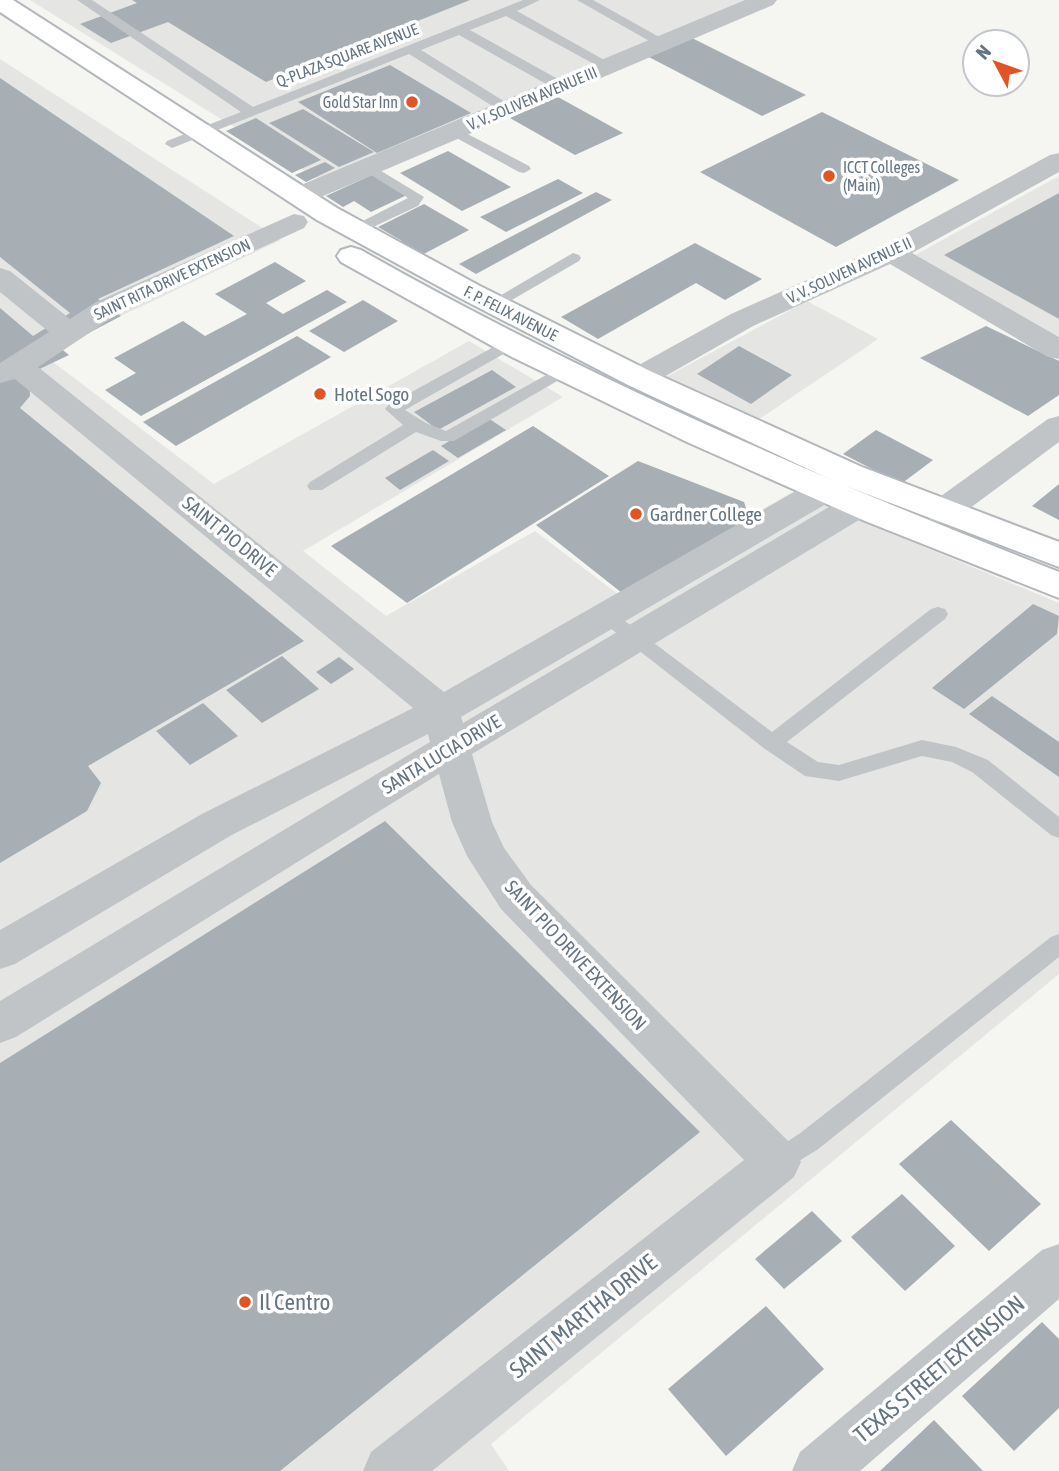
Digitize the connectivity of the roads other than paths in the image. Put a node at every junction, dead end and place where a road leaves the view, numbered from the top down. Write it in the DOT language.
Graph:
graph roads {
  1 [pos="83,0"];
  2 [pos="534,0"];
  3 [pos="583,0"];
  4 [pos="765,0"];
  5 [pos="0,2"];
  6 [pos="508,11"];
  7 [pos="460,30"];
  8 [pos="663,43"];
  9 [pos="410,49"];
  10 [pos="608,66"];
  11 [pos="560,86"];
  12 [pos="507,109"];
  13 [pos="251,112"];
  14 [pos="454,131"];
  15 [pos="200,133"];
  16 [pos="161,137"];
  17 [pos="1059,161"];
  18 [pos="368,167"];
  19 [pos="524,169"];
  20 [pos="296,209"];
  21 [pos="356,230"];
  22 [pos="891,253"];
  23 [pos="573,258"];
  24 [pos="0,277"];
  25 [pos="482,298"];
  26 [pos="443,310"];
  27 [pos="68,332"];
  28 [pos="508,344"];
  29 [pos="1059,350"];
  30 [pos="9,370"];
  31 [pos="563,373"];
  32 [pos="639,378"];
  33 [pos="417,424"];
  34 [pos="1059,426"];
  35 [pos="316,486"];
  36 [pos="854,490"];
  37 [pos="942,512"];
  38 [pos="1059,555"];
  39 [pos="1059,586"];
  40 [pos="938,614"];
  41 [pos="606,617"];
  42 [pos="635,640"];
  43 [pos="445,729"];
  44 [pos="772,743"];
  45 [pos="1059,829"];
  46 [pos="1059,944"];
  47 [pos="0,951"];
  48 [pos="0,1024"];
  49 [pos="777,1162"];
  50 [pos="1059,1267"];
  51 [pos="390,1471"];
  52 [pos="819,1471"];
  1 -- 13 [label="lane"];
  2 -- 6 [label="lane, Q-PLAZA SQUARE AVENUE"];
  3 -- 8 [label="lane"];
  4 -- 8 [label="street, V. V. SOLIVEN AVENUE III"];
  5 -- 15 [label="main road, F. P. FELIX AVENUE"];
  6 -- 7 [label="lane, Q-PLAZA SQUARE AVENUE"];
  6 -- 10 [label="lane"];
  7 -- 9 [label="lane, Q-PLAZA SQUARE AVENUE"];
  7 -- 11 [label="lane"];
  8 -- 10 [label="street, V. V. SOLIVEN AVENUE III"];
  9 -- 12 [label="lane"];
  9 -- 13 [label="lane, Q-PLAZA SQUARE AVENUE"];
  10 -- 11 [label="street, V. V. SOLIVEN AVENUE III"];
  11 -- 12 [label="street, V. V. SOLIVEN AVENUE III"];
  12 -- 14 [label="street, V. V. SOLIVEN AVENUE III"];
  13 -- 15 [label="lane, Q-PLAZA SQUARE AVENUE"];
  14 -- 18 [label="street, V. V. SOLIVEN AVENUE III"];
  14 -- 19 [label="lane"];
  15 -- 16 [label="lane, Q-PLAZA SQUARE AVENUE"];
  15 -- 20 [label="main road, F. P. FELIX AVENUE"];
  16 -- 20 [label="main road, F. P. FELIX AVENUE"];
  17 -- 22 [label="street, V. V. SOLIVEN AVENUE II"];
  18 -- 20 [label="street, V. V. SOLIVEN AVENUE III"];
  18 -- 21 [label="lane"];
  20 -- 21 [label="main road, F. P. FELIX AVENUE"];
  20 -- 26 [label="main road, F. P. FELIX AVENUE"];
  20 -- 27 [label="street, SAINT RITA DRIVE EXTENSION"];
  21 -- 25 [label="main road, F. P. FELIX AVENUE"];
  22 -- 29 [label="street"];
  22 -- 32 [label="street, V. V. SOLIVEN AVENUE II"];
  23 -- 25 [label="lane"];
  24 -- 27 [label="street"];
  25 -- 26 [label="main road"];
  25 -- 32 [label="main road, F. P. FELIX AVENUE"];
  26 -- 28 [label="main road, F. P. FELIX AVENUE"];
  27 -- 30 [label="street, SAINT RITA DRIVE EXTENSION"];
  28 -- 31 [label="main road, F. P. FELIX AVENUE"];
  28 -- 33 [label="lane"];
  30 -- 43 [label="street, SAINT PIO DRIVE"];
  31 -- 33 [label="lane"];
  31 -- 36 [label="main road, F. P. FELIX AVENUE"];
  32 -- 36 [label="main road, F. P. FELIX AVENUE"];
  33 -- 35 [label="lane"];
  34 -- 37 [label="street"];
  36 -- 37 [label="main road, F. P. FELIX AVENUE"];
  36 -- 39 [label="main road, F. P. FELIX AVENUE"];
  36 -- 41 [label="street, SANTA LUCIA DRIVE"];
  36 -- 42 [label="street, SANTA LUCIA DRIVE"];
  37 -- 38 [label="main road, F. P. FELIX AVENUE"];
  40 -- 44 [label="lane"];
  41 -- 42 [label="lane"];
  41 -- 43 [label="street, SANTA LUCIA DRIVE"];
  42 -- 43 [label="street, SANTA LUCIA DRIVE"];
  42 -- 44 [label="lane"];
  43 -- 47 [label="street, SANTA LUCIA DRIVE"];
  43 -- 48 [label="street, SANTA LUCIA DRIVE"];
  43 -- 49 [label="street, SAINT PIO DRIVE EXTENSION"];
  44 -- 45 [label="lane"];
  46 -- 49 [label="lane"];
  49 -- 51 [label="street, SAINT MARTHA DRIVE"];
  50 -- 52 [label="street, TEXAS STREET EXTENSION"];
}
